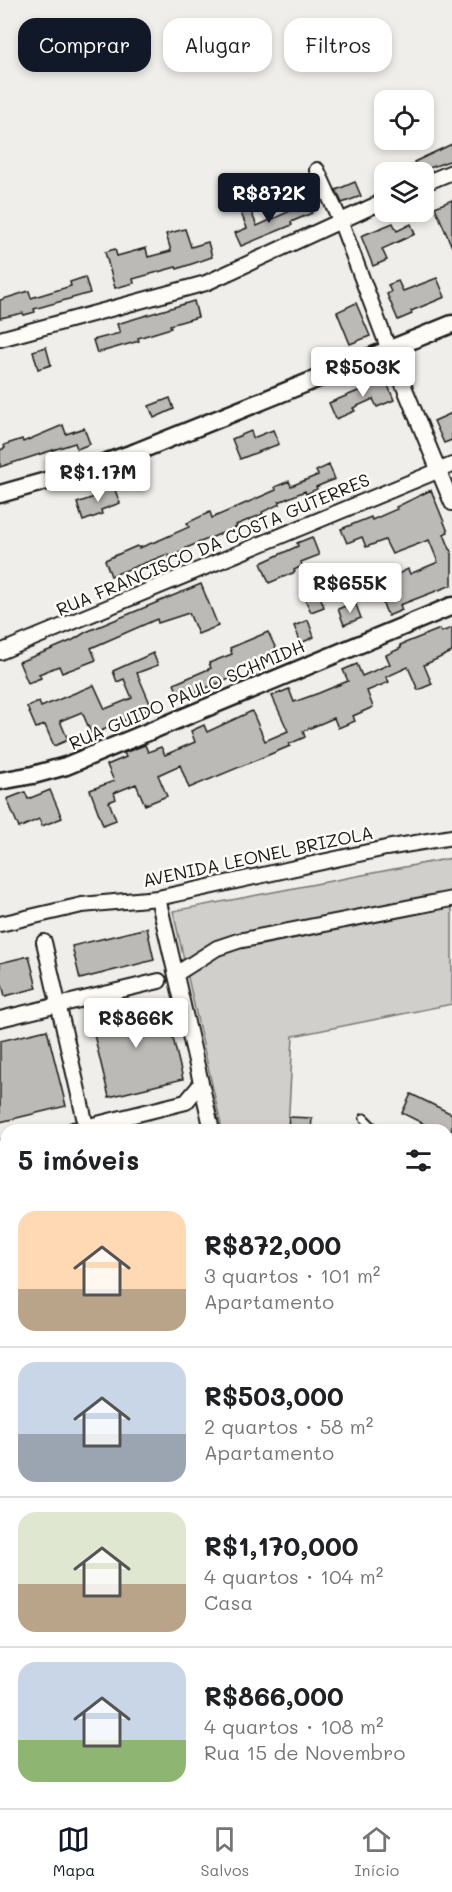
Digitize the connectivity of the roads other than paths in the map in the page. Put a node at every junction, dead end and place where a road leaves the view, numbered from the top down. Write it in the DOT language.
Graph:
graph roads {
  1 [pos="317,170"];
  2 [pos="452,172"];
  3 [pos="434,179"];
  4 [pos="374,205"];
  5 [pos="340,220"];
  6 [pos="452,324"];
  7 [pos="0,339"];
  8 [pos="389,350"];
  9 [pos="446,468"];
  10 [pos="0,494"];
  11 [pos="452,503"];
  12 [pos="452,606"];
  13 [pos="0,652"];
  14 [pos="0,781"];
  15 [pos="452,837"];
  16 [pos="158,898"];
  17 [pos="452,899"];
  18 [pos="0,924"];
  19 [pos="44,942"];
  20 [pos="176,974"];
  21 [pos="159,981"];
  22 [pos="58,1005"];
  23 [pos="0,1019"];
  24 [pos="201,1084"];
  25 [pos="364,1118"];
  26 [pos="81,1124"];
  27 [pos="98,1124"];
  28 [pos="211,1124"];
  29 [pos="370,1124"];
  1 -- 5 [label="street"];
  2 -- 3 [label="street"];
  4 -- 5 [label="street"];
  5 -- 7 [label="street"];
  5 -- 8 [label="street"];
  6 -- 8 [label="street"];
  8 -- 9 [label="street"];
  8 -- 10 [label="street"];
  9 -- 11 [label="street"];
  9 -- 13 [label="street, RUA FRANCISCO DA COSTA GUTERRES"];
  12 -- 14 [label="street, RUA GUIDO PAULO SCHMIDH"];
  15 -- 16 [label="street, AVENIDA LEONEL BRIZOLA"];
  16 -- 18 [label="street, AVENIDA LEONEL BRIZOLA"];
  16 -- 20 [label="street"];
  17 -- 20 [label="street"];
  19 -- 22 [label="street"];
  20 -- 24 [label="street"];
  21 -- 22 [label="street"];
  22 -- 23 [label="street"];
  22 -- 26 [label="street"];
  24 -- 27 [label="street"];
  24 -- 28 [label="street"];
  25 -- 29 [label="lane"];
}
